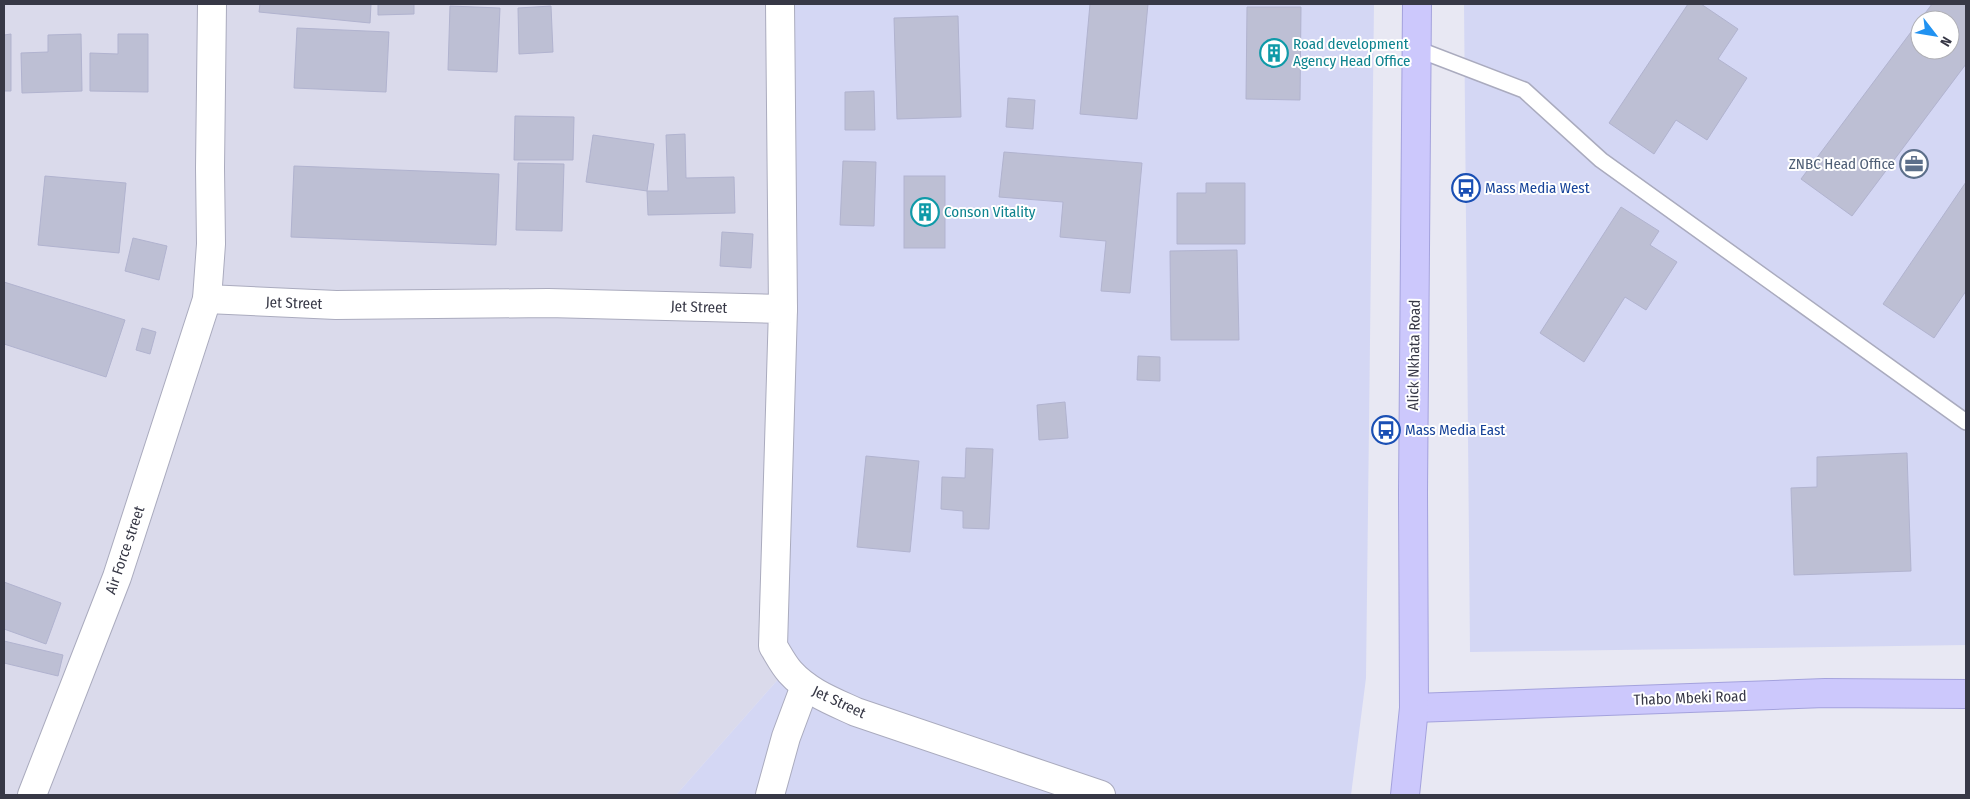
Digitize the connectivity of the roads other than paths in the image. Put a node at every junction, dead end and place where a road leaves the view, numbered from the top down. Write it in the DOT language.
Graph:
graph roads {
  1 [pos="212,4"];
  2 [pos="780,4"];
  3 [pos="1417,4"];
  4 [pos="1417,50"];
  5 [pos="207,299"];
  6 [pos="783,309"];
  7 [pos="1966,422"];
  8 [pos="805,686"];
  9 [pos="1966,694"];
  10 [pos="1414,708"];
  11 [pos="32,795"];
  12 [pos="770,795"];
  13 [pos="1101,795"];
  14 [pos="1405,795"];
  1 -- 5 [label="street"];
  2 -- 6 [label="street"];
  3 -- 4 [label="main road, Alick Nkhata Road"];
  4 -- 7 [label="lane"];
  4 -- 10 [label="main road, Alick Nkhata Road"];
  5 -- 6 [label="street, Jet Street"];
  5 -- 11 [label="street, Air Force street"];
  6 -- 8 [label="street, Jet Street"];
  8 -- 12 [label="street"];
  8 -- 13 [label="street, Jet Street"];
  9 -- 10 [label="main road, Thabo Mbeki Road"];
  10 -- 14 [label="main road, Alick Nkhata Road"];
}
